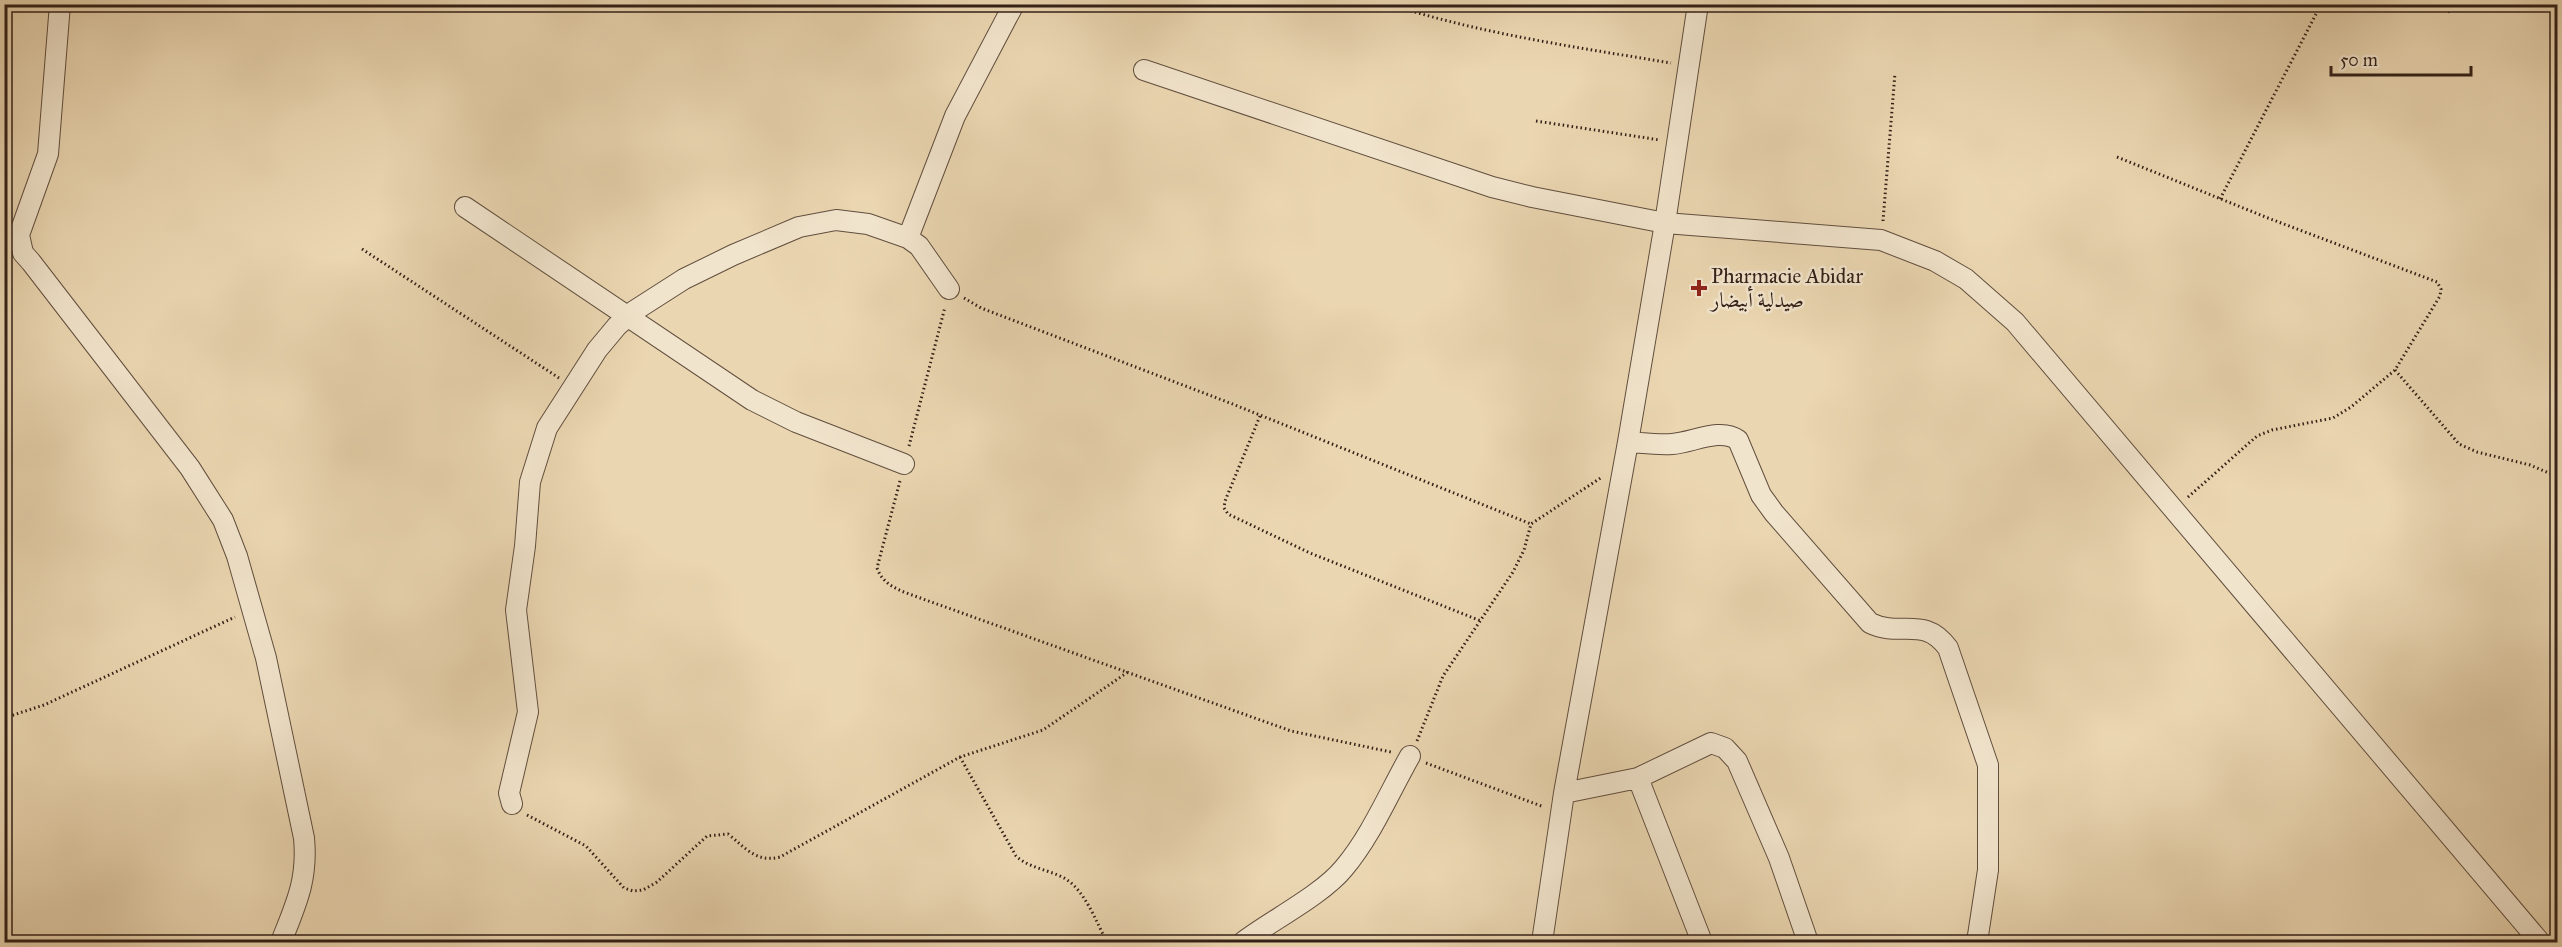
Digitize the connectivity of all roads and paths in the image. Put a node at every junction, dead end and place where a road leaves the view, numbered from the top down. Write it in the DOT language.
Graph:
graph roads {
  1 [pos="60,4"];
  2 [pos="1014,4"];
  3 [pos="1389,4"];
  4 [pos="1698,4"];
  5 [pos="2095,4"];
  6 [pos="2432,4"];
  7 [pos="2096,11"];
  8 [pos="2450,12"];
  9 [pos="2316,14"];
  10 [pos="1688,66"];
  11 [pos="1144,70"];
  12 [pos="1895,73"];
  13 [pos="1536,121"];
  14 [pos="1677,142"];
  15 [pos="2117,158"];
  16 [pos="2220,199"];
  17 [pos="465,207"];
  18 [pos="1665,223"];
  19 [pos="908,238"];
  20 [pos="1881,240"];
  21 [pos="362,249"];
  22 [pos="949,289"];
  23 [pos="627,317"];
  24 [pos="2395,369"];
  25 [pos="573,387"];
  26 [pos="1260,416"];
  27 [pos="1628,442"];
  28 [pos="904,464"];
  29 [pos="1624,467"];
  30 [pos="2558,477"];
  31 [pos="2174,509"];
  32 [pos="1531,524"];
  33 [pos="253,609"];
  34 [pos="1481,621"];
  35 [pos="1128,672"];
  36 [pos="4,718"];
  37 [pos="1410,756"];
  38 [pos="960,757"];
  39 [pos="1638,778"];
  40 [pos="1564,793"];
  41 [pos="512,804"];
  42 [pos="1561,813"];
  43 [pos="281,942"];
  44 [pos="1107,942"];
  45 [pos="1243,942"];
  46 [pos="1542,942"];
  47 [pos="1702,942"];
  48 [pos="1808,942"];
  49 [pos="1977,942"];
  50 [pos="2540,942"];
  1 -- 33 [label="street"];
  2 -- 19 [label="street"];
  3 -- 10 [label="path"];
  4 -- 10 [label="street"];
  5 -- 7 [label="path"];
  6 -- 8 [label="path"];
  9 -- 16 [label="path"];
  10 -- 14 [label="street"];
  11 -- 18 [label="street"];
  12 -- 20 [label="path"];
  13 -- 14 [label="path"];
  14 -- 18 [label="street"];
  15 -- 16 [label="path"];
  16 -- 24 [label="path"];
  17 -- 23 [label="street"];
  18 -- 20 [label="street"];
  18 -- 27 [label="street"];
  19 -- 22 [label="street"];
  19 -- 23 [label="street"];
  20 -- 31 [label="street"];
  21 -- 25 [label="path"];
  22 -- 26 [label="path"];
  22 -- 28 [label="path"];
  23 -- 25 [label="street"];
  23 -- 28 [label="street"];
  24 -- 30 [label="path"];
  24 -- 31 [label="path"];
  25 -- 41 [label="street"];
  26 -- 32 [label="path"];
  26 -- 34 [label="path"];
  27 -- 29 [label="street"];
  27 -- 49 [label="street"];
  28 -- 35 [label="path"];
  29 -- 32 [label="path"];
  29 -- 40 [label="street"];
  31 -- 50 [label="street"];
  32 -- 34 [label="path"];
  33 -- 36 [label="path"];
  33 -- 43 [label="street"];
  34 -- 37 [label="path"];
  35 -- 37 [label="path"];
  35 -- 38 [label="path"];
  37 -- 42 [label="path"];
  37 -- 45 [label="street"];
  38 -- 41 [label="path"];
  38 -- 44 [label="path"];
  39 -- 40 [label="street"];
  39 -- 47 [label="street"];
  39 -- 48 [label="street"];
  40 -- 42 [label="street"];
  42 -- 46 [label="street"];
}
